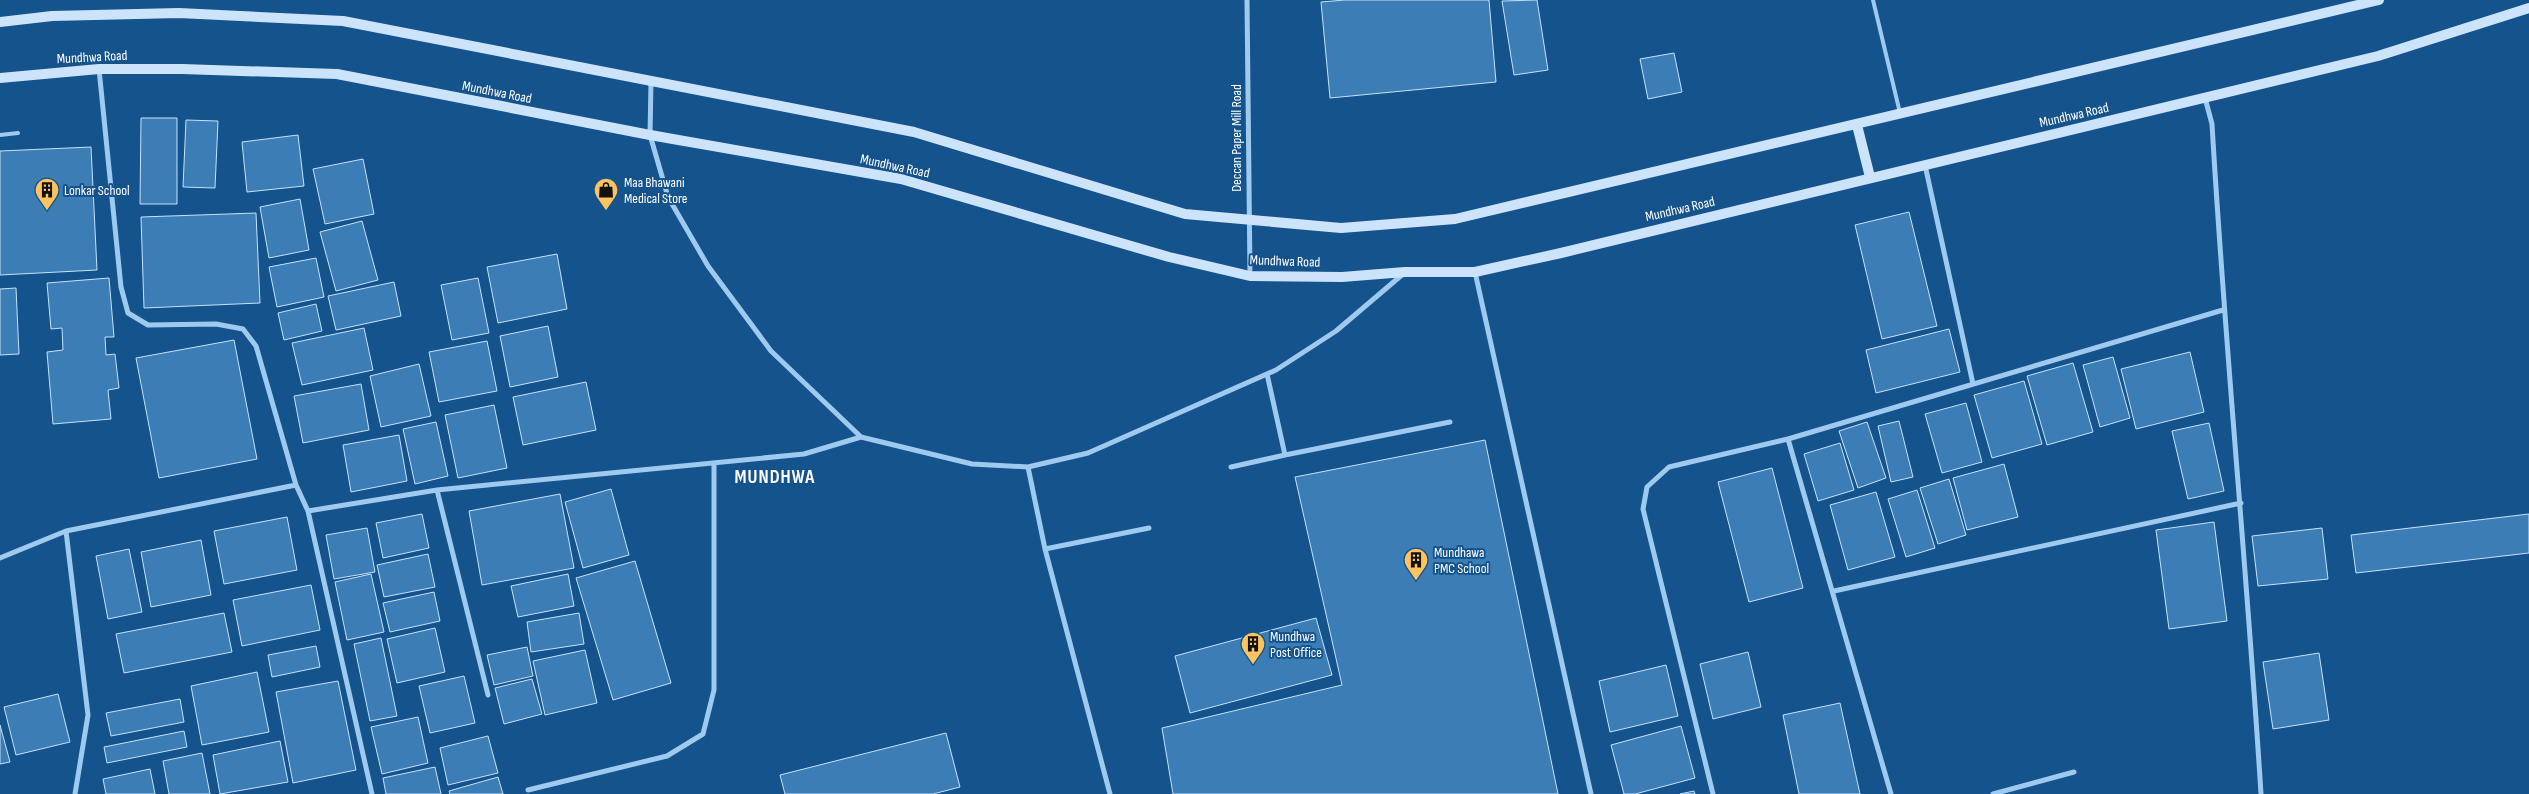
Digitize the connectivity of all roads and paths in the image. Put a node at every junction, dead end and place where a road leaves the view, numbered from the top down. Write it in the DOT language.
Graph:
graph roads {
  1 [pos="1247,0"];
  2 [pos="1873,0"];
  3 [pos="2379,0"];
  4 [pos="2529,8"];
  5 [pos="0,22"];
  6 [pos="98,69"];
  7 [pos="0,78"];
  8 [pos="651,82"];
  9 [pos="2205,98"];
  10 [pos="1900,115"];
  11 [pos="1857,125"];
  12 [pos="18,133"];
  13 [pos="0,135"];
  14 [pos="650,136"];
  15 [pos="1925,165"];
  16 [pos="1870,178"];
  17 [pos="1247,221"];
  18 [pos="1405,272"];
  19 [pos="1475,272"];
  20 [pos="1250,276"];
  21 [pos="2223,310"];
  22 [pos="1267,374"];
  23 [pos="1973,384"];
  24 [pos="1450,422"];
  25 [pos="861,437"];
  26 [pos="1788,440"];
  27 [pos="1285,455"];
  28 [pos="714,463"];
  29 [pos="1028,467"];
  30 [pos="1231,467"];
  31 [pos="296,485"];
  32 [pos="437,490"];
  33 [pos="2241,503"];
  34 [pos="308,511"];
  35 [pos="1149,528"];
  36 [pos="66,531"];
  37 [pos="1045,549"];
  38 [pos="0,558"];
  39 [pos="1834,591"];
  40 [pos="488,695"];
  41 [pos="2074,772"];
  42 [pos="528,790"];
  43 [pos="75,794"];
  44 [pos="372,794"];
  45 [pos="1110,794"];
  46 [pos="1591,794"];
  47 [pos="1713,794"];
  48 [pos="1891,794"];
  49 [pos="1993,794"];
  50 [pos="2261,794"];
  1 -- 17 [label="street, Deccan Paper Mill Road"];
  2 -- 10 [label="lane"];
  3 -- 10 [label="main road"];
  4 -- 9 [label="main road, Mundhwa Road"];
  5 -- 8 [label="main road"];
  6 -- 7 [label="main road, Mundhwa Road"];
  6 -- 14 [label="main road, Mundhwa Road"];
  6 -- 31 [label="street"];
  8 -- 14 [label="street"];
  8 -- 17 [label="main road"];
  9 -- 15 [label="main road, Mundhwa Road"];
  9 -- 21 [label="street"];
  10 -- 11 [label="main road"];
  11 -- 16 [label="main road"];
  11 -- 17 [label="main road"];
  12 -- 13 [label="lane"];
  14 -- 20 [label="main road, Mundhwa Road"];
  14 -- 25 [label="street"];
  15 -- 16 [label="main road, Mundhwa Road"];
  15 -- 23 [label="street"];
  16 -- 19 [label="main road, Mundhwa Road"];
  17 -- 20 [label="street, Deccan Paper Mill Road"];
  18 -- 19 [label="main road, Mundhwa Road"];
  18 -- 20 [label="main road, Mundhwa Road"];
  18 -- 22 [label="street"];
  19 -- 46 [label="street"];
  21 -- 23 [label="street"];
  21 -- 33 [label="street"];
  22 -- 27 [label="street"];
  22 -- 29 [label="street"];
  23 -- 26 [label="street"];
  24 -- 27 [label="street"];
  25 -- 28 [label="street"];
  25 -- 29 [label="street"];
  26 -- 39 [label="street"];
  26 -- 47 [label="street"];
  27 -- 30 [label="street"];
  28 -- 32 [label="street"];
  28 -- 42 [label="street"];
  29 -- 37 [label="street"];
  31 -- 34 [label="street"];
  31 -- 36 [label="street"];
  32 -- 34 [label="street"];
  32 -- 40 [label="street"];
  33 -- 39 [label="street"];
  33 -- 50 [label="street"];
  34 -- 44 [label="street"];
  35 -- 37 [label="street"];
  36 -- 38 [label="street"];
  36 -- 43 [label="street"];
  37 -- 45 [label="street"];
  39 -- 48 [label="street"];
  41 -- 49 [label="street"];
}
